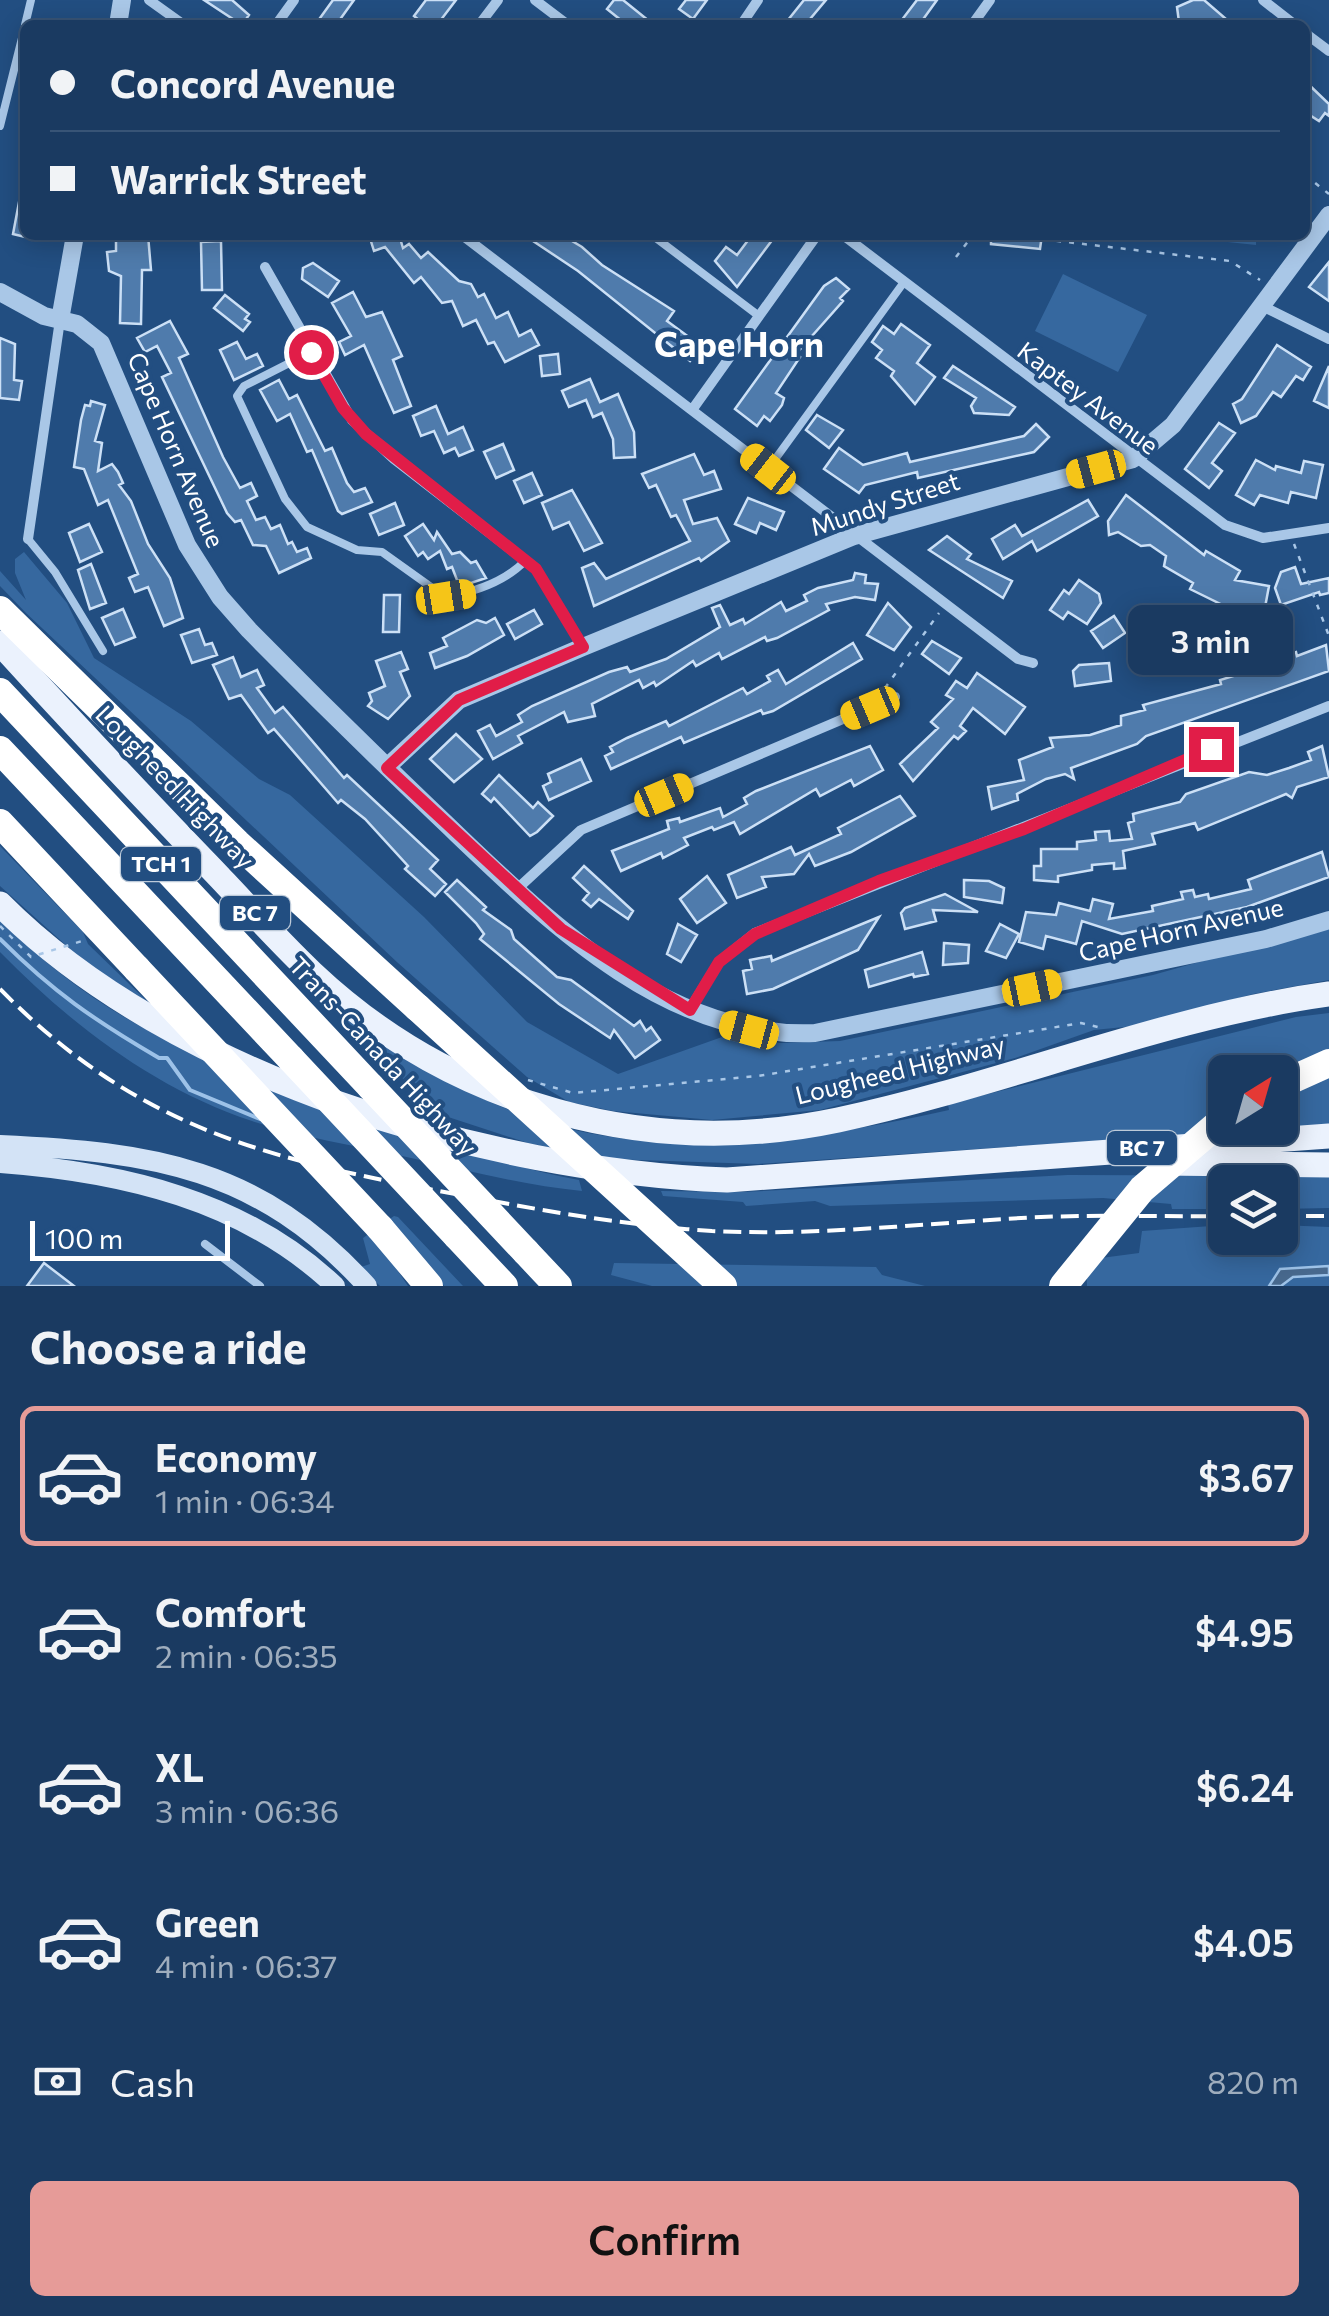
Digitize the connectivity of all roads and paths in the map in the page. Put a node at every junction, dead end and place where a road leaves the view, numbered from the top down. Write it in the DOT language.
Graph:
graph roads {
  1 [pos="149,0"];
  2 [pos="498,0"];
  3 [pos="535,0"];
  4 [pos="1263,0"];
  5 [pos="177,20"];
  6 [pos="483,20"];
  7 [pos="561,20"];
  8 [pos="1289,20"];
  9 [pos="20,41"];
  10 [pos="3,90"];
  11 [pos="0,126"];
  12 [pos="1329,214"];
  13 [pos="74,240"];
  14 [pos="469,240"];
  15 [pos="659,240"];
  16 [pos="813,240"];
  17 [pos="849,240"];
  18 [pos="969,240"];
  19 [pos="1049,240"];
  20 [pos="956,257"];
  21 [pos="265,268"];
  22 [pos="904,282"];
  23 [pos="1266,282"];
  24 [pos="0,292"];
  25 [pos="1262,306"];
  26 [pos="759,316"];
  27 [pos="60,320"];
  28 [pos="1329,339"];
  29 [pos="311,352"];
  30 [pos="692,410"];
  31 [pos="1133,459"];
  32 [pos="768,469"];
  33 [pos="1329,528"];
  34 [pos="854,536"];
  35 [pos="1292,537"];
  36 [pos="28,539"];
  37 [pos="526,560"];
  38 [pos="946,604"];
  39 [pos="0,610"];
  40 [pos="1329,636"];
  41 [pos="0,643"];
  42 [pos="583,647"];
  43 [pos="103,651"];
  44 [pos="1033,663"];
  45 [pos="0,692"];
  46 [pos="895,698"];
  47 [pos="1329,706"];
  48 [pos="870,708"];
  49 [pos="0,750"];
  50 [pos="387,768"];
  51 [pos="0,823"];
  52 [pos="516,890"];
  53 [pos="0,904"];
  54 [pos="1329,920"];
  55 [pos="0,926"];
  56 [pos="85,940"];
  57 [pos="1329,994"];
  58 [pos="690,1010"];
  59 [pos="1130,1041"];
  60 [pos="1329,1063"];
  61 [pos="514,1076"];
  62 [pos="1298,1077"];
  63 [pos="1208,1133"];
  64 [pos="1329,1136"];
  65 [pos="0,1145"];
  66 [pos="955,1161"];
  67 [pos="0,1164"];
  68 [pos="1329,1165"];
  69 [pos="205,1244"];
  70 [pos="260,1286"];
  71 [pos="335,1286"];
  72 [pos="367,1286"];
  73 [pos="426,1286"];
  74 [pos="504,1286"];
  75 [pos="558,1286"];
  76 [pos="723,1286"];
  77 [pos="1063,1286"];
  1 -- 5 [label="street"];
  2 -- 6 [label="street"];
  3 -- 7 [label="street"];
  4 -- 8 [label="street"];
  9 -- 10 [label="lane"];
  10 -- 11 [label="lane"];
  12 -- 25 [label="street, Mundy Street"];
  13 -- 27 [label="street"];
  14 -- 30 [label="street"];
  15 -- 26 [label="lane"];
  16 -- 26 [label="street"];
  17 -- 22 [label="street, Kaptey Avenue"];
  18 -- 20 [label="path"];
  19 -- 23 [label="path"];
  21 -- 29 [label="street"];
  22 -- 31 [label="street, Kaptey Avenue"];
  22 -- 32 [label="lane"];
  24 -- 27 [label="street, Cape Horn Avenue"];
  25 -- 28 [label="street"];
  25 -- 31 [label="street, Mundy Street"];
  26 -- 30 [label="street"];
  27 -- 36 [label="street"];
  27 -- 50 [label="street, Cape Horn Avenue"];
  29 -- 37 [label="street"];
  29 -- 37 [label="lane"];
  30 -- 32 [label="street"];
  31 -- 34 [label="street, Mundy Street"];
  31 -- 35 [label="street, Kaptey Avenue"];
  32 -- 34 [label="street"];
  33 -- 35 [label="street, Kaptey Avenue"];
  34 -- 38 [label="street"];
  34 -- 42 [label="street, Mundy Street"];
  35 -- 40 [label="path"];
  36 -- 43 [label="lane"];
  37 -- 42 [label="street"];
  38 -- 44 [label="street"];
  38 -- 48 [label="path"];
  39 -- 76 [label="highway, bridge"];
  41 -- 59 [label="main road, Lougheed Highway / BC 7"];
  42 -- 50 [label="street, Mundy Street"];
  45 -- 75 [label="highway, Trans-Canada Highway / TCH 1, bridge"];
  46 -- 48 [label="street"];
  47 -- 58 [label="street"];
  48 -- 52 [label="street"];
  49 -- 74 [label="highway, TCH 1, bridge"];
  50 -- 52 [label="street, Cape Horn Avenue"];
  51 -- 73 [label="highway, bridge"];
  52 -- 58 [label="street, Cape Horn Avenue"];
  53 -- 66 [label="main road, BC 7"];
  54 -- 58 [label="street, Cape Horn Avenue"];
  55 -- 56 [label="path, bridge"];
  57 -- 59 [label="main road, Lougheed Highway / BC 7"];
  59 -- 61 [label="path"];
  60 -- 62 [label="highway"];
  63 -- 77 [label="highway, bridge"];
  64 -- 66 [label="main road, BC 7"];
  65 -- 72 [label="main road"];
  66 -- 68 [label="main road"];
  67 -- 71 [label="main road"];
  69 -- 70 [label="lane"];
}
